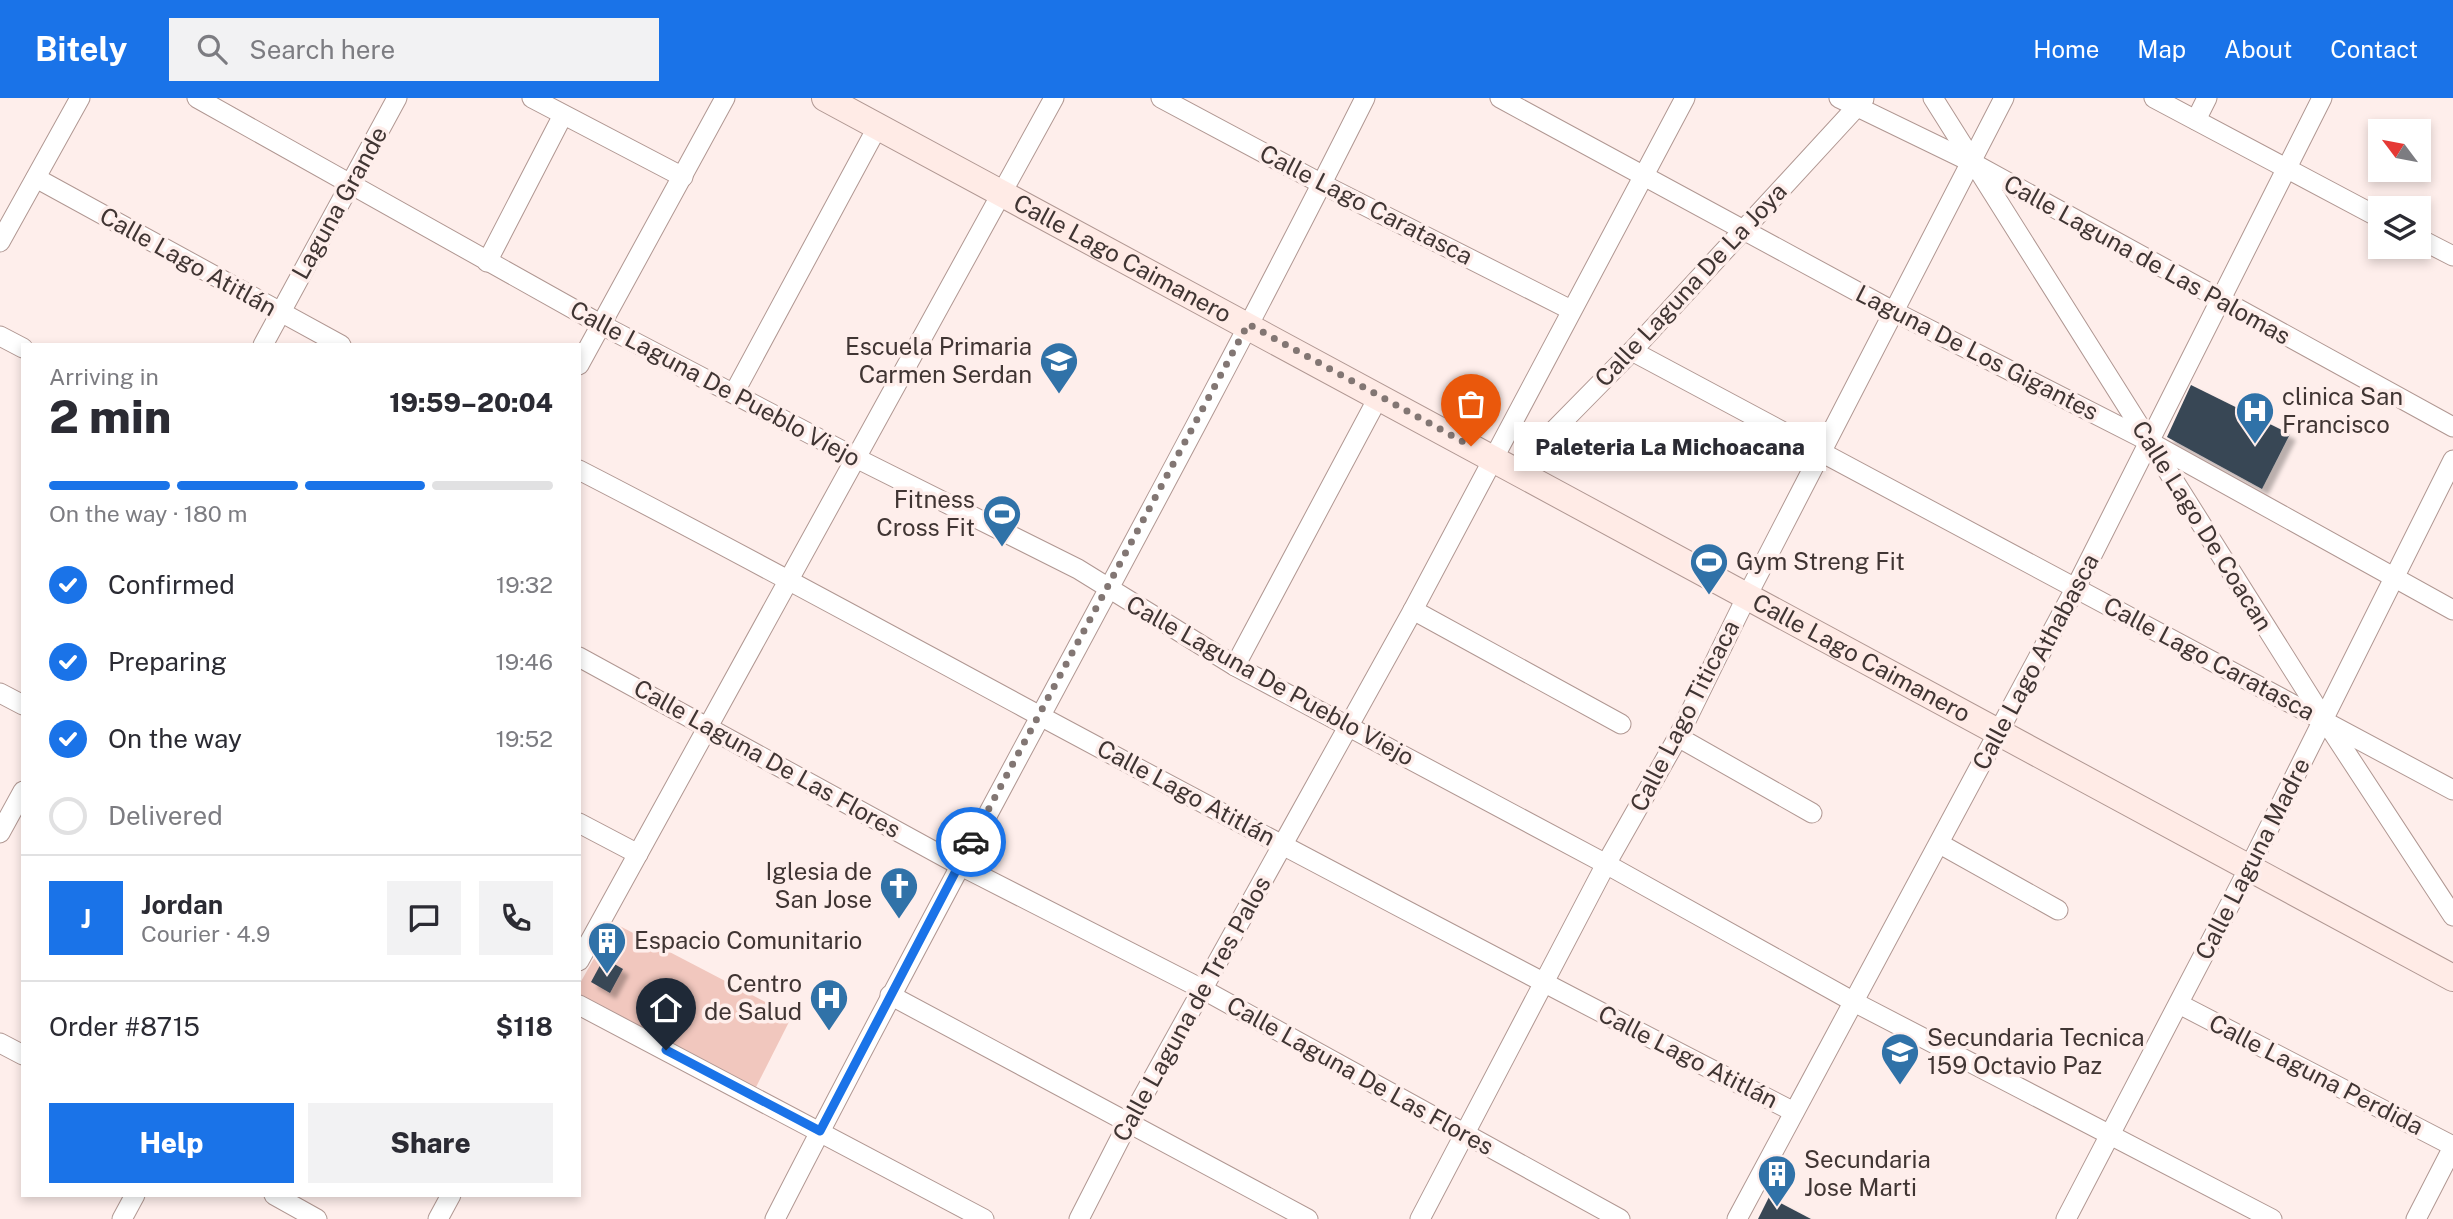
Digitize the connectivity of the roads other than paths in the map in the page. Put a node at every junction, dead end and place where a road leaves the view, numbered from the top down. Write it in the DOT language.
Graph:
graph roads {
  1 [pos="80,98"];
  2 [pos="197,98"];
  3 [pos="397,98"];
  4 [pos="532,98"];
  5 [pos="725,98"];
  6 [pos="825,98"];
  7 [pos="1054,98"];
  8 [pos="1161,98"];
  9 [pos="1365,98"];
  10 [pos="1500,98"];
  11 [pos="1685,98"];
  12 [pos="1933,98"];
  13 [pos="2004,98"];
  14 [pos="2154,98"];
  15 [pos="2207,98"];
  16 [pos="2322,98"];
  17 [pos="1853,101"];
  18 [pos="563,115"];
  19 [pos="2196,120"];
  20 [pos="878,127"];
  21 [pos="1971,162"];
  22 [pos="2286,169"];
  23 [pos="1643,174"];
  24 [pos="683,177"];
  25 [pos="36,178"];
  26 [pos="351,183"];
  27 [pos="1322,184"];
  28 [pos="1004,193"];
  29 [pos="8,208"];
  30 [pos="2368,212"];
  31 [pos="1745,228"];
  32 [pos="0,242"];
  33 [pos="2431,245"];
  34 [pos="2453,256"];
  35 [pos="487,262"];
  36 [pos="2218,300"];
  37 [pos="1571,310"];
  38 [pos="1893,311"];
  39 [pos="281,313"];
  40 [pos="602,324"];
  41 [pos="1248,324"];
  42 [pos="0,336"];
  43 [pos="264,343"];
  44 [pos="337,343"];
  45 [pos="21,347"];
  46 [pos="1632,351"];
  47 [pos="581,361"];
  48 [pos="734,393"];
  49 [pos="1379,396"];
  50 [pos="2453,427"];
  51 [pos="2148,441"];
  52 [pos="1821,452"];
  53 [pos="858,459"];
  54 [pos="2453,460"];
  55 [pos="1505,464"];
  56 [pos="581,471"];
  57 [pos="2394,578"];
  58 [pos="791,579"];
  59 [pos="1107,589"];
  60 [pos="2075,589"];
  61 [pos="1747,596"];
  62 [pos="1413,610"];
  63 [pos="2453,610"];
  64 [pos="581,658"];
  65 [pos="1235,666"];
  66 [pos="0,693"];
  67 [pos="21,704"];
  68 [pos="1041,716"];
  69 [pos="2324,719"];
  70 [pos="1621,724"];
  71 [pos="710,726"];
  72 [pos="1347,727"];
  73 [pos="2000,730"];
  74 [pos="1678,737"];
  75 [pos="2453,790"];
  76 [pos="21,795"];
  77 [pos="1812,813"];
  78 [pos="581,825"];
  79 [pos="0,833"];
  80 [pos="1940,844"];
  81 [pos="1283,845"];
  82 [pos="638,855"];
  83 [pos="1606,864"];
  84 [pos="959,865"];
  85 [pos="2250,866"];
  86 [pos="2058,910"];
  87 [pos="2453,916"];
  88 [pos="581,957"];
  89 [pos="2453,978"];
  90 [pos="1546,983"];
  91 [pos="1204,990"];
  92 [pos="890,995"];
  93 [pos="1854,1003"];
  94 [pos="2179,1004"];
  95 [pos="581,1006"];
  96 [pos="0,1042"];
  97 [pos="21,1054"];
  98 [pos="1794,1112"];
  99 [pos="1127,1125"];
  100 [pos="820,1131"];
  101 [pos="1465,1133"];
  102 [pos="2111,1136"];
  103 [pos="2453,1146"];
  104 [pos="134,1197"];
  105 [pos="278,1197"];
  106 [pos="451,1197"];
  107 [pos="122,1219"];
  108 [pos="317,1219"];
  109 [pos="439,1219"];
  110 [pos="775,1219"];
  111 [pos="984,1219"];
  112 [pos="1079,1219"];
  113 [pos="1308,1219"];
  114 [pos="1420,1219"];
  115 [pos="1620,1219"];
  116 [pos="1737,1219"];
  117 [pos="2066,1219"];
  118 [pos="2273,1219"];
  119 [pos="2416,1219"];
  1 -- 25 [label="street"];
  2 -- 26 [label="street, Calle Laguna De Pueblo Viejo"];
  3 -- 26 [label="street, Laguna Grande"];
  4 -- 18 [label="street"];
  5 -- 24 [label="street"];
  6 -- 20 [label="street, Calle Lago Caimanero"];
  7 -- 28 [label="street"];
  8 -- 27 [label="street, Calle Lago Caratasca"];
  9 -- 27 [label="street"];
  10 -- 23 [label="street, Laguna De Los Gigantes"];
  11 -- 23 [label="street, Calle Laguna de Tres Palos"];
  12 -- 21 [label="street, Calle Lago De Coacan"];
  13 -- 21 [label="street, Calle Lago Titicaca"];
  14 -- 19 [label="street"];
  15 -- 19 [label="street"];
  16 -- 22 [label="street, Calle Lago Athabasca"];
  17 -- 21 [label="street, Calle Laguna de Las Palomas"];
  17 -- 31 [label="street, Calle Laguna De La Joya"];
  18 -- 24 [label="street"];
  18 -- 35 [label="street"];
  19 -- 22 [label="street"];
  20 -- 28 [label="street, Calle Lago Caimanero"];
  20 -- 48 [label="street"];
  21 -- 36 [label="street, Calle Laguna de Las Palomas"];
  21 -- 38 [label="street, Calle Lago Titicaca"];
  21 -- 51 [label="street, Calle Lago De Coacan"];
  22 -- 30 [label="street"];
  22 -- 36 [label="street, Calle Lago Athabasca"];
  23 -- 31 [label="street, Laguna De Los Gigantes"];
  23 -- 37 [label="street, Calle Laguna de Tres Palos"];
  24 -- 40 [label="street"];
  25 -- 29 [label="street"];
  25 -- 39 [label="street, Calle Lago Atitlán"];
  26 -- 35 [label="street, Calle Laguna De Pueblo Viejo"];
  26 -- 39 [label="street, Laguna Grande"];
  27 -- 37 [label="street, Calle Lago Caratasca"];
  27 -- 41 [label="street"];
  28 -- 41 [label="street, Calle Lago Caimanero"];
  28 -- 53 [label="street"];
  29 -- 32 [label="street"];
  31 -- 38 [label="street, Laguna De Los Gigantes"];
  31 -- 46 [label="street, Calle Laguna De La Joya"];
  33 -- 34 [label="street"];
  35 -- 40 [label="street, Calle Laguna De Pueblo Viejo"];
  36 -- 50 [label="street, Calle Laguna de Las Palomas"];
  36 -- 51 [label="street, Calle Lago Athabasca"];
  37 -- 55 [label="street, Calle Laguna de Tres Palos"];
  38 -- 51 [label="street, Laguna De Los Gigantes"];
  38 -- 52 [label="street, Calle Lago Titicaca"];
  39 -- 43 [label="street, Laguna Grande"];
  39 -- 44 [label="street, Calle Lago Atitlán"];
  40 -- 47 [label="street"];
  40 -- 48 [label="street, Calle Laguna De Pueblo Viejo"];
  41 -- 49 [label="street, Calle Lago Caimanero"];
  41 -- 59 [label="street"];
  42 -- 45 [label="street"];
  46 -- 52 [label="street, Calle Lago Caratasca"];
  46 -- 55 [label="street, Calle Laguna De La Joya"];
  48 -- 53 [label="street, Calle Laguna De Pueblo Viejo"];
  49 -- 55 [label="street, Calle Lago Caimanero"];
  49 -- 65 [label="street"];
  51 -- 57 [label="street, Laguna De Los Gigantes"];
  51 -- 60 [label="street, Calle Lago Athabasca"];
  51 -- 69 [label="street, Calle Lago De Coacan"];
  52 -- 60 [label="street, Calle Lago Caratasca"];
  52 -- 61 [label="street, Calle Lago Titicaca"];
  53 -- 58 [label="street"];
  53 -- 59 [label="street, Calle Laguna De Pueblo Viejo"];
  54 -- 57 [label="street, Calle Laguna Madre"];
  55 -- 61 [label="street, Calle Lago Caimanero"];
  55 -- 62 [label="street, Calle Laguna de Tres Palos"];
  56 -- 58 [label="street, Calle Lago Atitlán"];
  57 -- 63 [label="street, Laguna De Los Gigantes"];
  57 -- 69 [label="street, Calle Laguna Madre"];
  58 -- 68 [label="street, Calle Lago Atitlán"];
  58 -- 71 [label="street"];
  59 -- 65 [label="street, Calle Laguna De Pueblo Viejo"];
  59 -- 68 [label="street"];
  60 -- 69 [label="street, Calle Lago Caratasca"];
  60 -- 73 [label="street, Calle Lago Athabasca"];
  61 -- 73 [label="street, Calle Lago Caimanero"];
  61 -- 74 [label="street, Calle Lago Titicaca"];
  62 -- 70 [label="street"];
  62 -- 72 [label="street, Calle Laguna de Tres Palos"];
  64 -- 71 [label="street, Calle Laguna De Las Flores"];
  65 -- 72 [label="street, Calle Laguna De Pueblo Viejo"];
  66 -- 67 [label="street"];
  68 -- 81 [label="street, Calle Lago Atitlán"];
  68 -- 84 [label="street"];
  69 -- 75 [label="street, Calle Lago Caratasca"];
  69 -- 85 [label="street, Calle Laguna Madre"];
  69 -- 87 [label="street, Calle Lago De Coacan"];
  71 -- 82 [label="street"];
  71 -- 84 [label="street, Calle Laguna De Las Flores"];
  72 -- 81 [label="street, Calle Laguna de Tres Palos"];
  72 -- 83 [label="street, Calle Laguna De Pueblo Viejo"];
  73 -- 80 [label="street, Calle Lago Athabasca"];
  73 -- 85 [label="street, Calle Lago Caimanero"];
  74 -- 77 [label="street"];
  74 -- 83 [label="street, Calle Lago Titicaca"];
  76 -- 79 [label="street"];
  78 -- 82 [label="street"];
  80 -- 86 [label="street"];
  80 -- 93 [label="street, Calle Lago Athabasca"];
  81 -- 90 [label="street, Calle Lago Atitlán"];
  81 -- 91 [label="street, Calle Laguna de Tres Palos"];
  82 -- 88 [label="street"];
  83 -- 90 [label="street, Calle Lago Titicaca"];
  83 -- 93 [label="street, Calle Laguna De Pueblo Viejo"];
  84 -- 91 [label="street, Calle Laguna De Las Flores"];
  84 -- 92 [label="street"];
  85 -- 89 [label="street, Calle Lago Caimanero"];
  85 -- 94 [label="street, Calle Laguna Madre"];
  90 -- 98 [label="street, Calle Lago Atitlán"];
  90 -- 101 [label="street, Calle Lago Titicaca"];
  91 -- 99 [label="street, Calle Laguna de Tres Palos"];
  91 -- 101 [label="street, Calle Laguna De Las Flores"];
  92 -- 99 [label="street"];
  92 -- 100 [label="street"];
  93 -- 98 [label="street, Calle Lago Athabasca"];
  93 -- 102 [label="street, Calle Laguna De Pueblo Viejo"];
  94 -- 102 [label="street, Calle Laguna Madre"];
  94 -- 103 [label="street, Calle Laguna Perdida"];
  95 -- 100 [label="street"];
  96 -- 97 [label="street"];
  98 -- 116 [label="street, Calle Lago Athabasca"];
  99 -- 112 [label="street, Calle Laguna de Tres Palos"];
  99 -- 113 [label="street"];
  100 -- 110 [label="street"];
  100 -- 111 [label="street"];
  101 -- 114 [label="street, Calle Lago Titicaca"];
  101 -- 115 [label="street, Calle Laguna De Las Flores"];
  102 -- 117 [label="street, Calle Laguna Madre"];
  102 -- 118 [label="street, Calle Laguna De Pueblo Viejo"];
  103 -- 119 [label="street"];
  104 -- 107 [label="street"];
  105 -- 108 [label="street"];
  106 -- 109 [label="street"];
}
